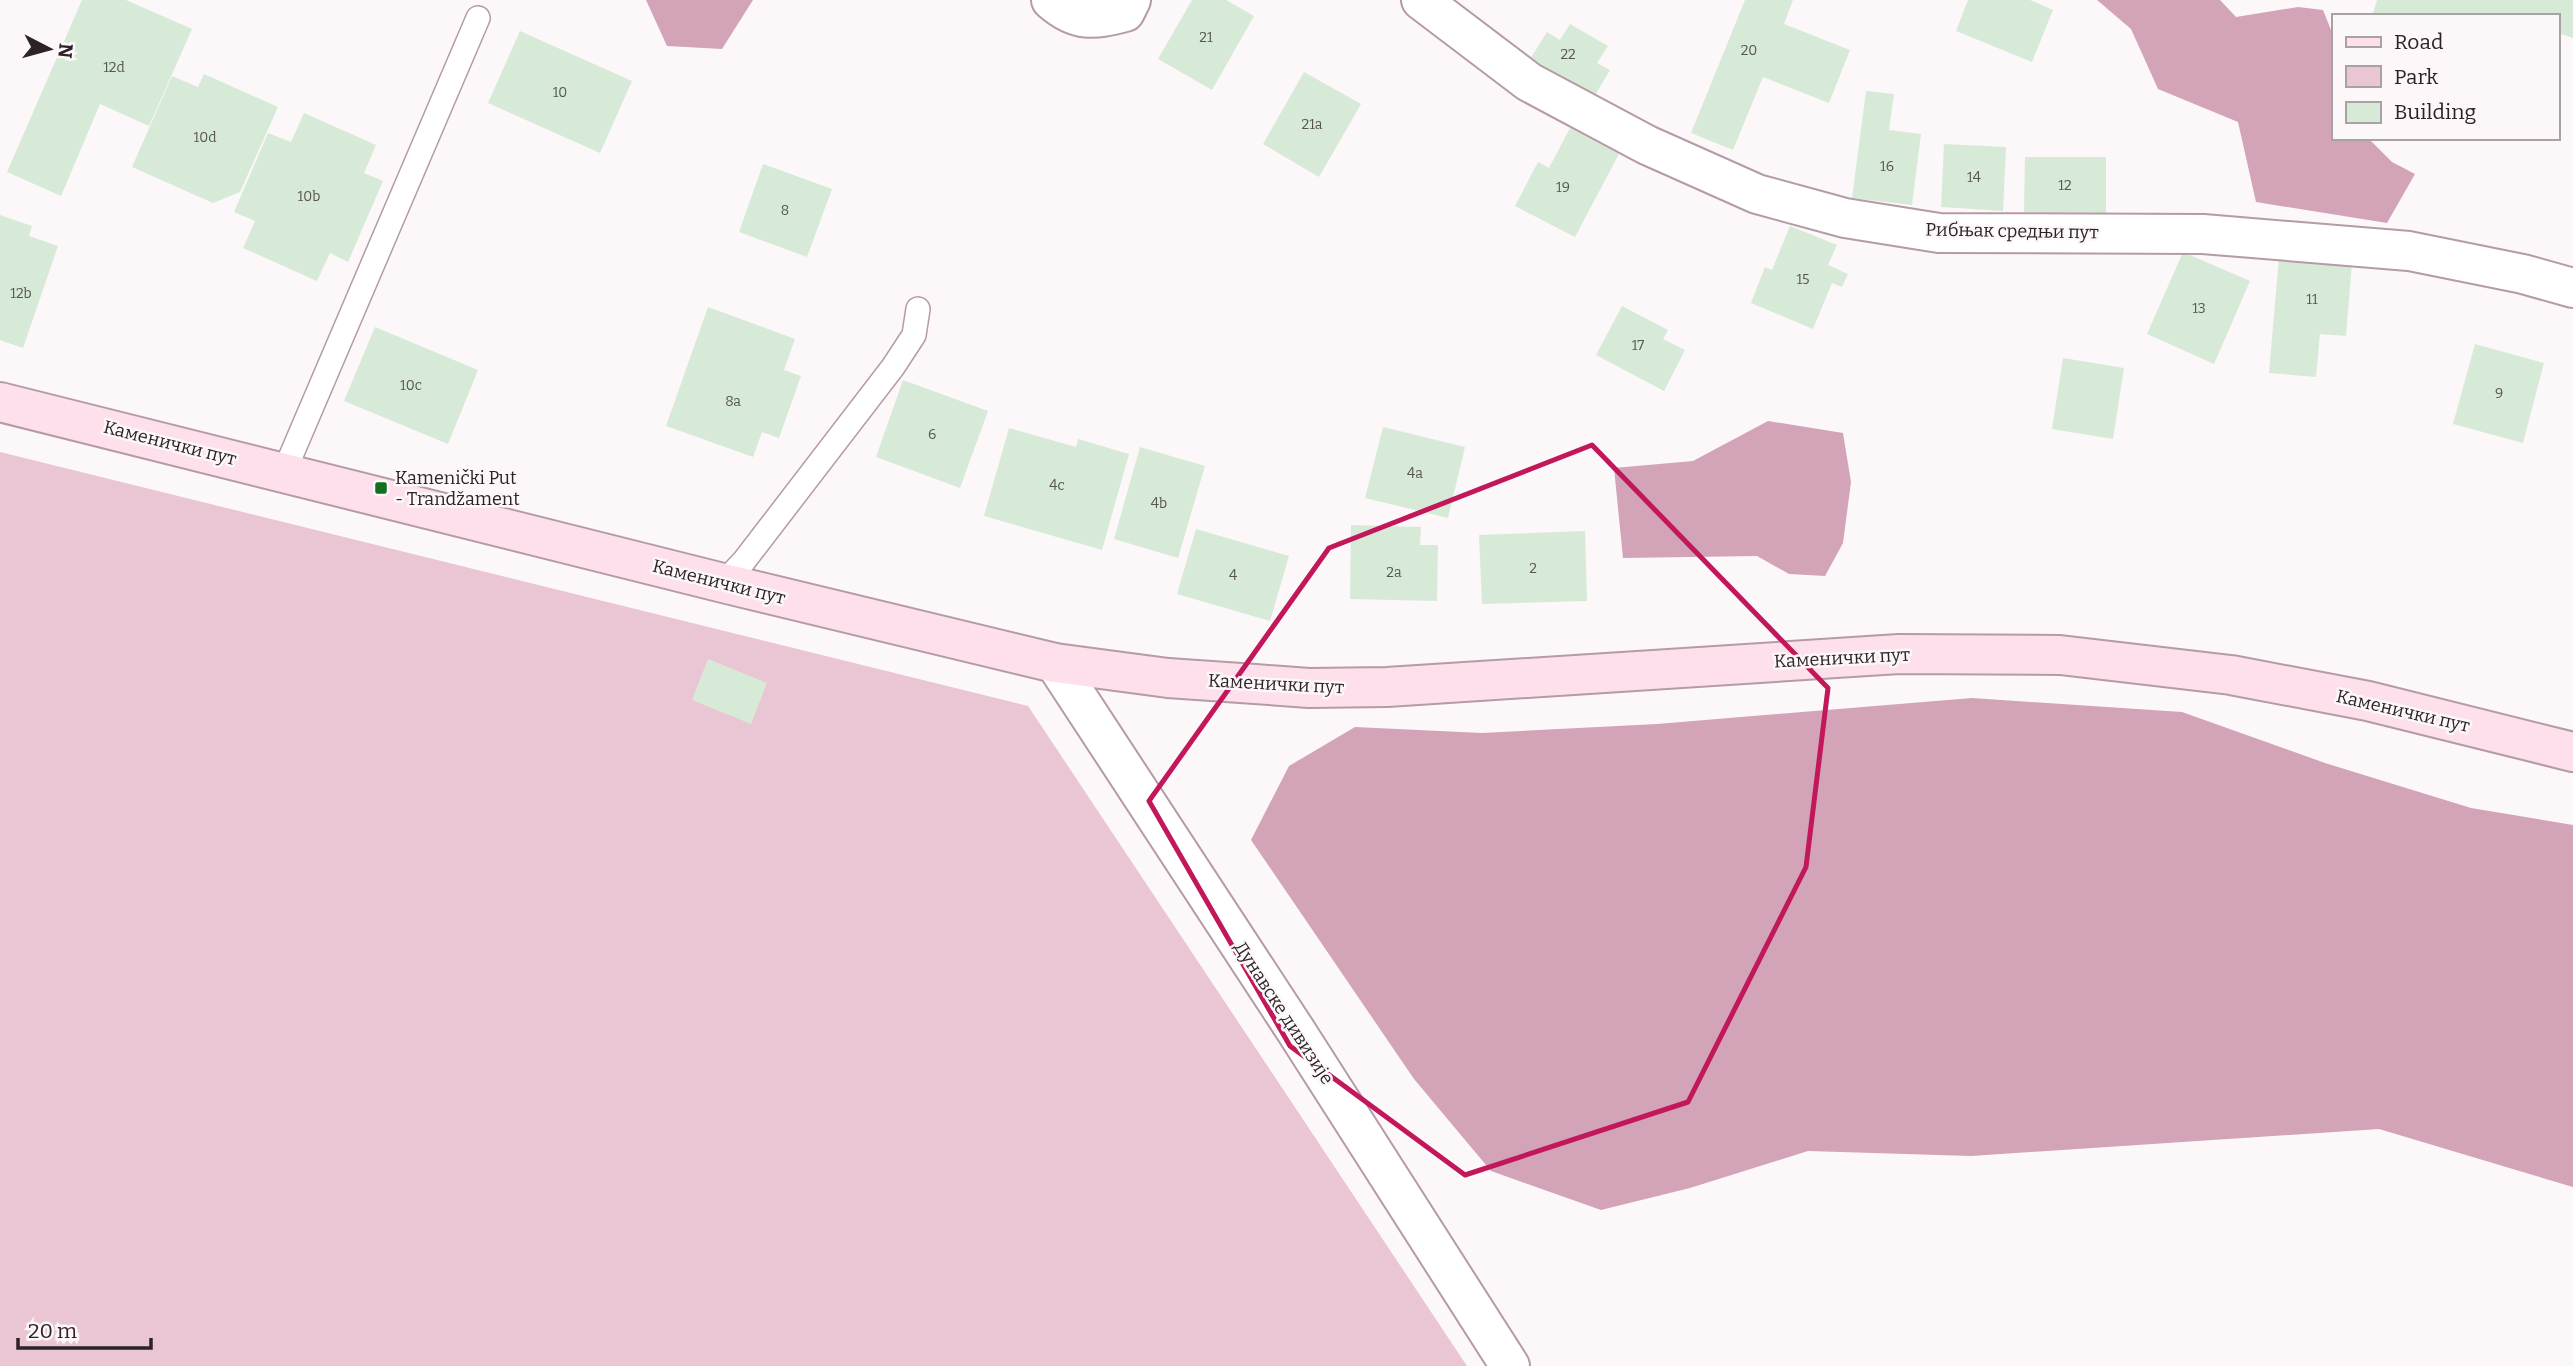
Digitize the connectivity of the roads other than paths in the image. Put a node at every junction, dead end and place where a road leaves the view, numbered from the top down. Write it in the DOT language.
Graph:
graph roads {
  1 [pos="1051,0"];
  2 [pos="1130,0"];
  3 [pos="1421,0"];
  4 [pos="478,18"];
  5 [pos="2573,288"];
  6 [pos="918,309"];
  7 [pos="0,402"];
  8 [pos="284,472"];
  9 [pos="723,583"];
  10 [pos="1055,663"];
  11 [pos="2573,752"];
  12 [pos="1510,1366"];
  1 -- 2 [label="street"];
  3 -- 5 [label="street, Рибњак средњи пут"];
  4 -- 8 [label="lane"];
  6 -- 9 [label="lane"];
  7 -- 8 [label="main road, Каменички пут"];
  8 -- 9 [label="main road, Каменички пут"];
  9 -- 10 [label="main road, Каменички пут"];
  10 -- 11 [label="main road, Каменички пут"];
  10 -- 12 [label="street, Дунавске дивизије"];
}
